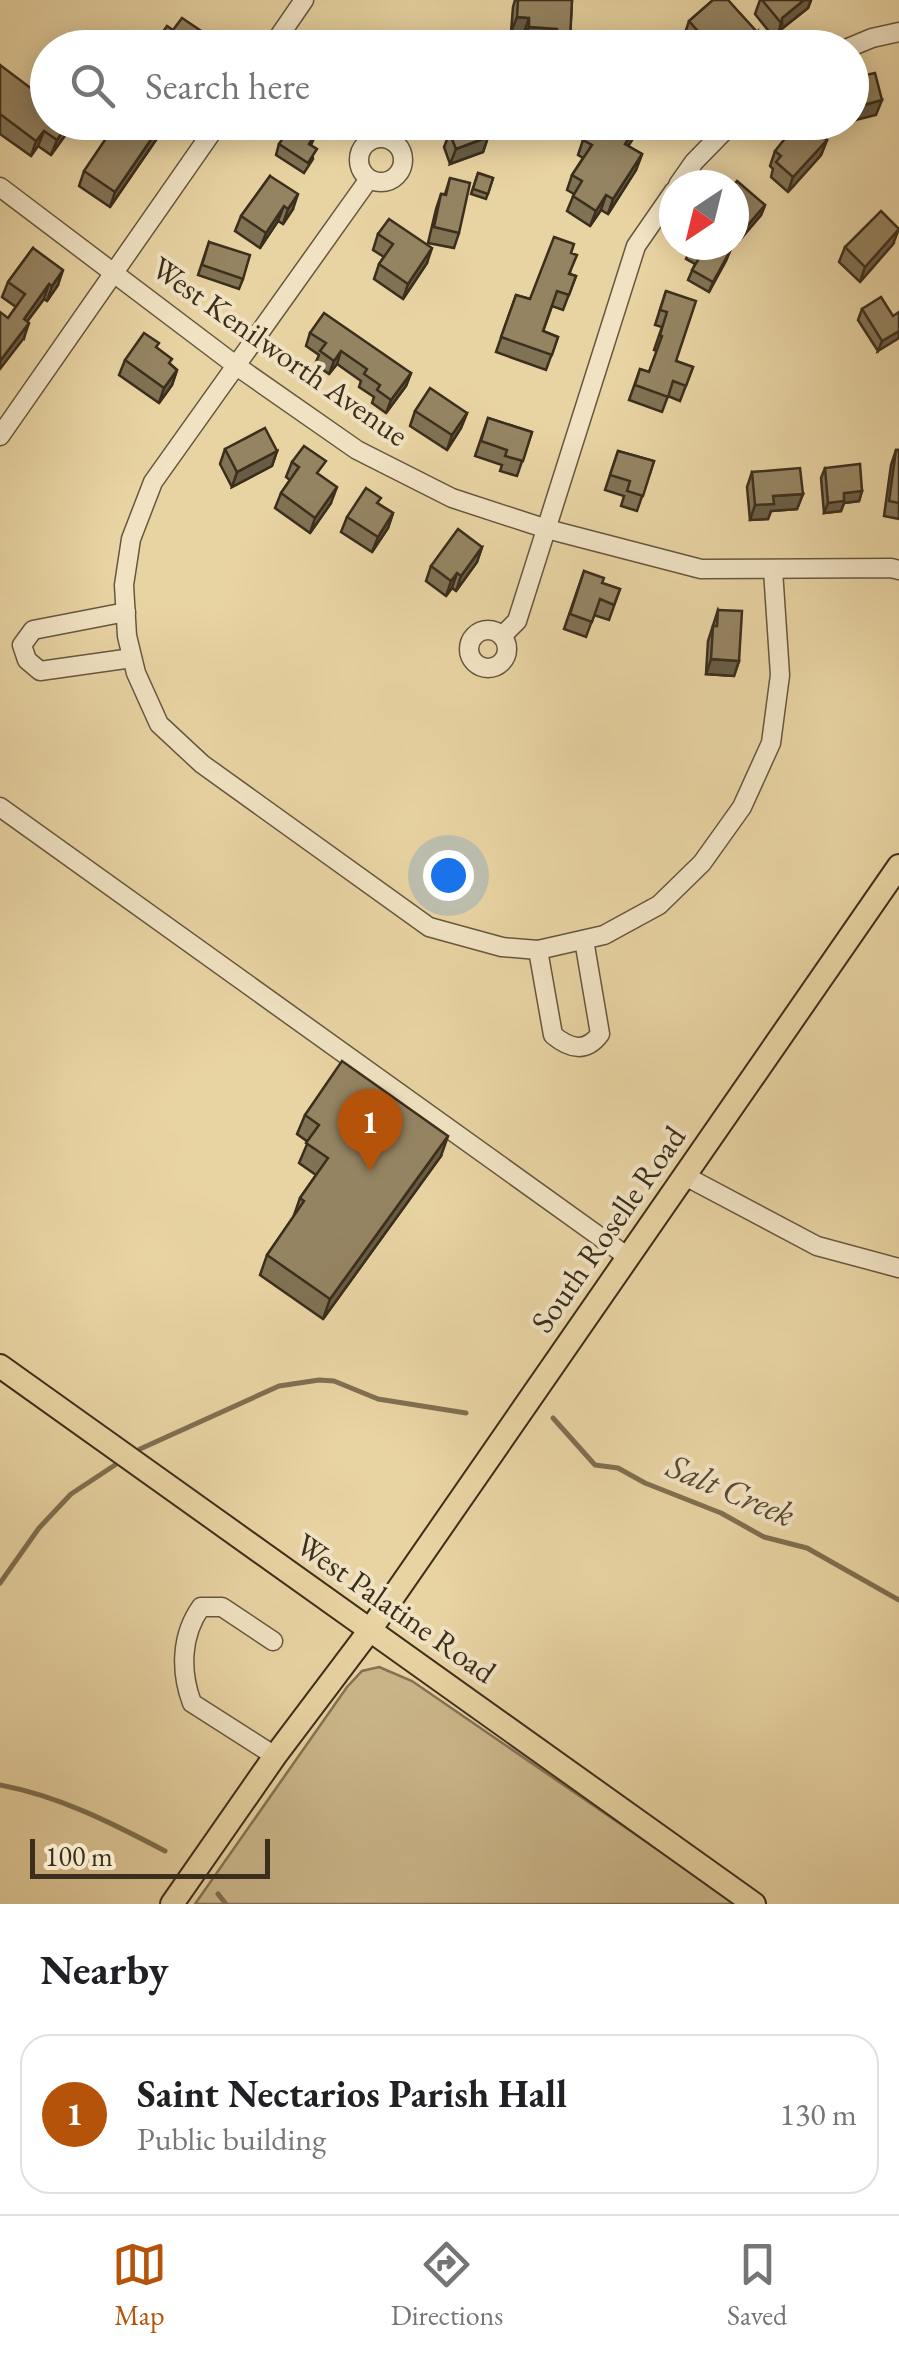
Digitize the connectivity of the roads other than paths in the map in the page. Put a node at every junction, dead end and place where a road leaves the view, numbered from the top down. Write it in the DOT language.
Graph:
graph roads {
  1 [pos="304,0"];
  2 [pos="283,30"];
  3 [pos="899,32"];
  4 [pos="869,39"];
  5 [pos="207,140"];
  6 [pos="715,140"];
  7 [pos="688,170"];
  8 [pos="369,179"];
  9 [pos="0,187"];
  10 [pos="659,213"];
  11 [pos="116,272"];
  12 [pos="238,367"];
  13 [pos="0,436"];
  14 [pos="546,530"];
  15 [pos="773,570"];
  16 [pos="899,570"];
  17 [pos="126,612"];
  18 [pos="502,636"];
  19 [pos="132,658"];
  20 [pos="0,808"];
  21 [pos="899,866"];
  22 [pos="584,940"];
  23 [pos="538,950"];
  24 [pos="685,1176"];
  25 [pos="628,1257"];
  26 [pos="899,1268"];
  27 [pos="0,1366"];
  28 [pos="370,1630"];
  29 [pos="273,1640"];
  30 [pos="275,1756"];
  31 [pos="172,1904"];
  32 [pos="754,1904"];
  1 -- 2 [label="street"];
  3 -- 4 [label="street"];
  5 -- 11 [label="street"];
  6 -- 7 [label="street"];
  8 -- 12 [label="street"];
  9 -- 11 [label="street, West Kenilworth Avenue"];
  10 -- 14 [label="street"];
  11 -- 12 [label="street, West Kenilworth Avenue"];
  11 -- 13 [label="street"];
  12 -- 14 [label="street, West Kenilworth Avenue"];
  12 -- 17 [label="street"];
  14 -- 15 [label="street, West Kenilworth Avenue"];
  14 -- 18 [label="street"];
  15 -- 16 [label="street, West Kenilworth Avenue"];
  15 -- 22 [label="street"];
  17 -- 19 [label="street"];
  17 -- 19 [label="street"];
  19 -- 23 [label="street"];
  20 -- 25 [label="street"];
  21 -- 24 [label="main road, South Roselle Road"];
  22 -- 23 [label="street"];
  22 -- 23 [label="street"];
  24 -- 25 [label="main road, South Roselle Road"];
  24 -- 26 [label="street"];
  25 -- 28 [label="main road, South Roselle Road"];
  27 -- 28 [label="main road, West Palatine Road"];
  28 -- 30 [label="main road, South Roselle Road"];
  28 -- 32 [label="main road, West Palatine Road"];
  29 -- 30 [label="street"];
  30 -- 31 [label="main road, South Roselle Road"];
}
